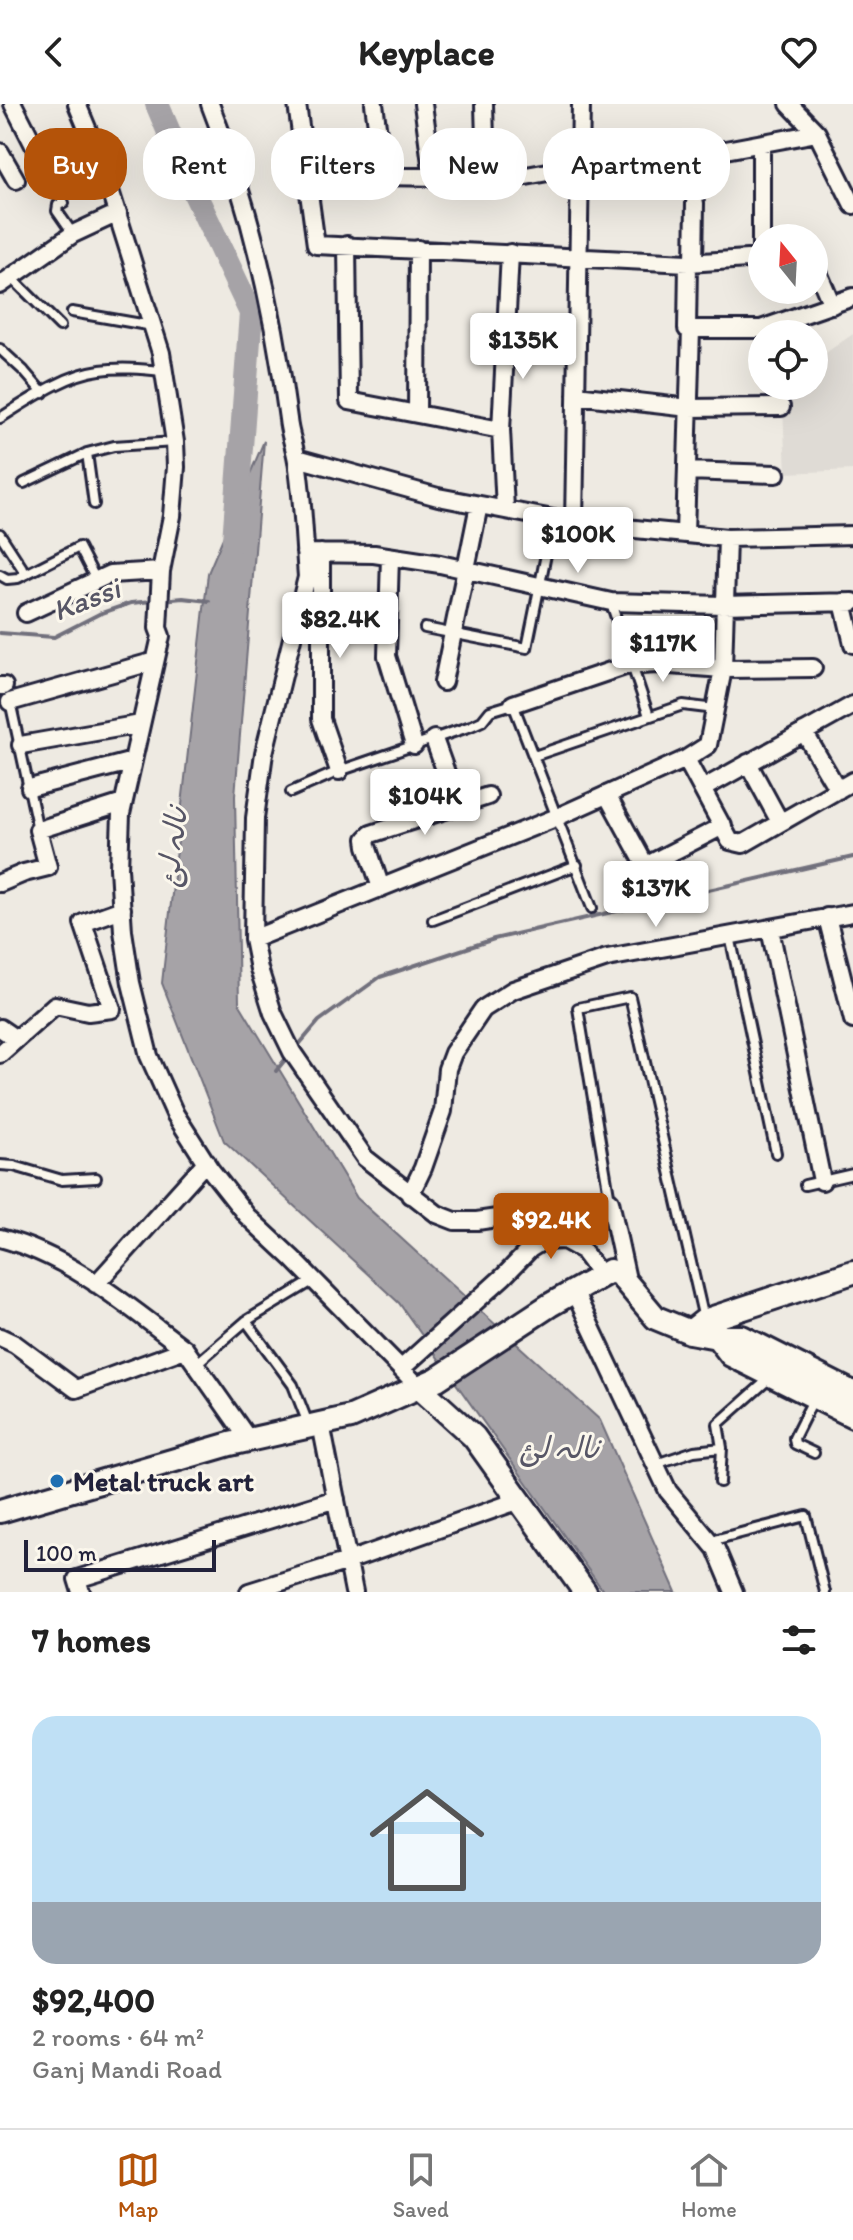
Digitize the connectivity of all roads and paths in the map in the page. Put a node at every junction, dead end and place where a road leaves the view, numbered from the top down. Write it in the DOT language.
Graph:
graph roads {
  1 [pos="13,104"];
  2 [pos="77,104"];
  3 [pos="210,104"];
  4 [pos="297,104"];
  5 [pos="374,104"];
  6 [pos="423,104"];
  7 [pos="484,104"];
  8 [pos="581,104"];
  9 [pos="789,104"];
  10 [pos="25,128"];
  11 [pos="87,128"];
  12 [pos="301,128"];
  13 [pos="377,128"];
  14 [pos="426,128"];
  15 [pos="485,128"];
  16 [pos="581,128"];
  17 [pos="817,133"];
  18 [pos="761,145"];
  19 [pos="730,150"];
  20 [pos="0,152"];
  21 [pos="16,180"];
  22 [pos="62,200"];
  23 [pos="114,200"];
  24 [pos="311,200"];
  25 [pos="579,200"];
  26 [pos="695,203"];
  27 [pos="853,205"];
  28 [pos="118,213"];
  29 [pos="762,224"];
  30 [pos="73,234"];
  31 [pos="347,245"];
  32 [pos="418,249"];
  33 [pos="510,253"];
  34 [pos="577,256"];
  35 [pos="748,259"];
  36 [pos="691,263"];
  37 [pos="6,282"];
  38 [pos="828,296"];
  39 [pos="853,297"];
  40 [pos="832,305"];
  41 [pos="72,312"];
  42 [pos="60,326"];
  43 [pos="153,326"];
  44 [pos="691,329"];
  45 [pos="0,349"];
  46 [pos="162,371"];
  47 [pos="43,393"];
  48 [pos="576,395"];
  49 [pos="781,407"];
  50 [pos="689,408"];
  51 [pos="417,414"];
  52 [pos="0,418"];
  53 [pos="501,430"];
  54 [pos="175,442"];
  55 [pos="87,453"];
  56 [pos="297,458"];
  57 [pos="687,471"];
  58 [pos="776,474"];
  59 [pos="24,483"];
  60 [pos="94,504"];
  61 [pos="479,505"];
  62 [pos="505,509"];
  63 [pos="553,519"];
  64 [pos="574,523"];
  65 [pos="0,534"];
  66 [pos="685,534"];
  67 [pos="853,535"];
  68 [pos="727,538"];
  69 [pos="313,553"];
  70 [pos="390,557"];
  71 [pos="465,569"];
  72 [pos="161,571"];
  73 [pos="26,574"];
  74 [pos="0,575"];
  75 [pos="96,580"];
  76 [pos="538,586"];
  77 [pos="611,602"];
  78 [pos="848,602"];
  79 [pos="723,605"];
  80 [pos="26,613"];
  81 [pos="425,628"];
  82 [pos="452,633"];
  83 [pos="853,644"];
  84 [pos="155,661"];
  85 [pos="632,666"];
  86 [pos="813,668"];
  87 [pos="723,669"];
  88 [pos="443,682"];
  89 [pos="5,691"];
  90 [pos="513,704"];
  91 [pos="853,705"];
  92 [pos="715,709"];
  93 [pos="649,716"];
  94 [pos="141,724"];
  95 [pos="804,732"];
  96 [pos="434,739"];
  97 [pos="21,745"];
  98 [pos="414,745"];
  99 [pos="534,756"];
  100 [pos="686,759"];
  101 [pos="133,761"];
  102 [pos="748,763"];
  103 [pos="339,771"];
  104 [pos="846,785"];
  105 [pos="30,788"];
  106 [pos="704,788"];
  107 [pos="291,792"];
  108 [pos="607,795"];
  109 [pos="488,796"];
  110 [pos="123,803"];
  111 [pos="458,806"];
  112 [pos="559,817"];
  113 [pos="780,822"];
  114 [pos="723,826"];
  115 [pos="38,830"];
  116 [pos="577,865"];
  117 [pos="645,866"];
  118 [pos="0,883"];
  119 [pos="381,888"];
  120 [pos="660,892"];
  121 [pos="592,908"];
  122 [pos="122,909"];
  123 [pos="853,913"];
  124 [pos="827,917"];
  125 [pos="433,920"];
  126 [pos="770,929"];
  127 [pos="730,936"];
  128 [pos="253,939"];
  129 [pos="853,1020"];
  130 [pos="0,1028"];
  131 [pos="16,1039"];
  132 [pos="0,1054"];
  133 [pos="776,1153"];
  134 [pos="206,1162"];
  135 [pos="0,1165"];
  136 [pos="853,1174"];
  137 [pos="96,1178"];
  138 [pos="813,1183"];
  139 [pos="410,1195"];
  140 [pos="610,1201"];
  141 [pos="0,1238"];
  142 [pos="853,1272"];
  143 [pos="600,1274"];
  144 [pos="314,1280"];
  145 [pos="96,1284"];
  146 [pos="628,1287"];
  147 [pos="574,1291"];
  148 [pos="246,1321"];
  149 [pos="704,1330"];
  150 [pos="0,1337"];
  151 [pos="185,1349"];
  152 [pos="196,1364"];
  153 [pos="402,1368"];
  154 [pos="772,1376"];
  155 [pos="428,1384"];
  156 [pos="853,1393"];
  157 [pos="815,1397"];
  158 [pos="853,1416"];
  159 [pos="315,1425"];
  160 [pos="249,1440"];
  161 [pos="722,1448"];
  162 [pos="814,1453"];
  163 [pos="655,1464"];
  164 [pos="720,1482"];
  165 [pos="336,1499"];
  166 [pos="520,1500"];
  167 [pos="0,1511"];
  168 [pos="709,1542"];
  169 [pos="348,1561"];
  170 [pos="81,1592"];
  171 [pos="249,1592"];
  172 [pos="354,1592"];
  173 [pos="585,1592"];
  174 [pos="734,1592"];
  175 [pos="825,1592"];
  1 -- 10 [label="street"];
  2 -- 11 [label="street"];
  3 -- 56 [label="street"];
  4 -- 12 [label="street"];
  5 -- 13 [label="street"];
  6 -- 14 [label="street"];
  7 -- 15 [label="street"];
  8 -- 16 [label="street"];
  9 -- 17 [label="street"];
  17 -- 18 [label="street"];
  17 -- 27 [label="street"];
  18 -- 19 [label="street"];
  18 -- 29 [label="street"];
  20 -- 21 [label="street"];
  22 -- 30 [label="lane"];
  23 -- 28 [label="street"];
  24 -- 31 [label="street"];
  25 -- 34 [label="street"];
  26 -- 36 [label="street"];
  28 -- 30 [label="street"];
  28 -- 43 [label="street"];
  30 -- 37 [label="street"];
  31 -- 32 [label="street"];
  31 -- 51 [label="street"];
  32 -- 33 [label="street"];
  32 -- 51 [label="street"];
  33 -- 34 [label="street"];
  33 -- 53 [label="street"];
  34 -- 36 [label="street"];
  34 -- 48 [label="street"];
  35 -- 36 [label="street"];
  36 -- 44 [label="street"];
  37 -- 42 [label="lane"];
  38 -- 40 [label="street"];
  39 -- 40 [label="street"];
  40 -- 44 [label="street"];
  41 -- 43 [label="lane"];
  43 -- 46 [label="street"];
  44 -- 50 [label="street"];
  45 -- 47 [label="lane"];
  46 -- 47 [label="lane"];
  46 -- 54 [label="street"];
  47 -- 52 [label="lane"];
  48 -- 50 [label="street"];
  48 -- 64 [label="street"];
  49 -- 50 [label="street"];
  50 -- 57 [label="street"];
  51 -- 53 [label="street"];
  53 -- 62 [label="street"];
  54 -- 55 [label="lane"];
  54 -- 72 [label="street"];
  55 -- 59 [label="lane"];
  55 -- 60 [label="lane"];
  56 -- 61 [label="street"];
  56 -- 69 [label="street"];
  57 -- 58 [label="street"];
  57 -- 66 [label="street"];
  61 -- 62 [label="street"];
  61 -- 71 [label="street"];
  62 -- 63 [label="street"];
  63 -- 64 [label="street"];
  63 -- 76 [label="lane"];
  64 -- 66 [label="street"];
  65 -- 73 [label="lane"];
  66 -- 68 [label="street"];
  67 -- 68 [label="street"];
  68 -- 79 [label="street"];
  69 -- 70 [label="street"];
  69 -- 103 [label="street"];
  69 -- 128 [label="street"];
  70 -- 71 [label="street"];
  70 -- 98 [label="street"];
  71 -- 76 [label="street"];
  71 -- 82 [label="street"];
  72 -- 75 [label="street"];
  72 -- 84 [label="street"];
  73 -- 74 [label="lane"];
  73 -- 75 [label="lane"];
  75 -- 80 [label="street"];
  76 -- 77 [label="street"];
  76 -- 82 [label="lane"];
  77 -- 79 [label="street"];
  77 -- 85 [label="lane"];
  78 -- 79 [label="street"];
  78 -- 83 [label="street"];
  79 -- 87 [label="street"];
  81 -- 82 [label="lane"];
  82 -- 88 [label="street"];
  84 -- 89 [label="street"];
  84 -- 94 [label="street"];
  85 -- 87 [label="street"];
  85 -- 90 [label="street"];
  85 -- 93 [label="lane"];
  86 -- 87 [label="street"];
  87 -- 92 [label="street"];
  89 -- 97 [label="lane"];
  90 -- 96 [label="lane"];
  90 -- 99 [label="lane"];
  91 -- 95 [label="street"];
  92 -- 93 [label="lane"];
  92 -- 100 [label="street"];
  93 -- 99 [label="lane"];
  94 -- 97 [label="street"];
  94 -- 101 [label="street"];
  95 -- 102 [label="street"];
  95 -- 104 [label="street"];
  96 -- 98 [label="lane"];
  96 -- 111 [label="street"];
  97 -- 105 [label="lane"];
  98 -- 103 [label="lane"];
  99 -- 112 [label="lane"];
  100 -- 106 [label="street"];
  100 -- 108 [label="street"];
  101 -- 105 [label="street"];
  101 -- 110 [label="street"];
  102 -- 106 [label="street"];
  102 -- 113 [label="street"];
  103 -- 107 [label="lane"];
  104 -- 113 [label="street"];
  105 -- 115 [label="lane"];
  106 -- 114 [label="street"];
  108 -- 112 [label="street"];
  108 -- 117 [label="street"];
  109 -- 111 [label="street"];
  110 -- 115 [label="street"];
  110 -- 122 [label="street"];
  111 -- 119 [label="street"];
  112 -- 116 [label="lane"];
  112 -- 119 [label="street"];
  113 -- 114 [label="street"];
  114 -- 117 [label="street"];
  115 -- 118 [label="street"];
  116 -- 121 [label="lane"];
  116 -- 125 [label="lane"];
  117 -- 120 [label="street"];
  119 -- 128 [label="street"];
  122 -- 131 [label="street"];
  122 -- 134 [label="street"];
  123 -- 124 [label="street"];
  124 -- 126 [label="street"];
  124 -- 129 [label="street"];
  126 -- 127 [label="street"];
  126 -- 138 [label="street"];
  127 -- 133 [label="lane"];
  127 -- 139 [label="street"];
  128 -- 139 [label="street"];
  130 -- 131 [label="street"];
  131 -- 132 [label="street"];
  134 -- 144 [label="street"];
  134 -- 145 [label="street"];
  135 -- 137 [label="lane"];
  136 -- 138 [label="lane"];
  139 -- 140 [label="street"];
  140 -- 146 [label="street"];
  140 -- 149 [label="lane"];
  141 -- 145 [label="street"];
  142 -- 149 [label="main road"];
  143 -- 146 [label="main road"];
  143 -- 147 [label="main road"];
  143 -- 153 [label="street"];
  144 -- 148 [label="lane"];
  144 -- 153 [label="street"];
  145 -- 151 [label="street"];
  146 -- 149 [label="main road"];
  147 -- 155 [label="main road"];
  147 -- 163 [label="street"];
  148 -- 152 [label="lane"];
  148 -- 159 [label="lane"];
  149 -- 154 [label="main road"];
  149 -- 156 [label="main road"];
  150 -- 151 [label="street"];
  151 -- 152 [label="street"];
  152 -- 160 [label="street"];
  153 -- 155 [label="street"];
  154 -- 157 [label="main road"];
  154 -- 161 [label="lane"];
  155 -- 159 [label="main road"];
  155 -- 166 [label="main road"];
  157 -- 158 [label="main road"];
  157 -- 162 [label="lane"];
  159 -- 160 [label="main road"];
  159 -- 165 [label="street"];
  160 -- 167 [label="main road"];
  161 -- 163 [label="lane"];
  161 -- 164 [label="lane"];
  163 -- 168 [label="street"];
  165 -- 169 [label="street"];
  165 -- 170 [label="street"];
  166 -- 169 [label="street"];
  166 -- 173 [label="main road"];
  168 -- 174 [label="street"];
  168 -- 175 [label="lane"];
  169 -- 171 [label="street"];
  169 -- 172 [label="street"];
}
